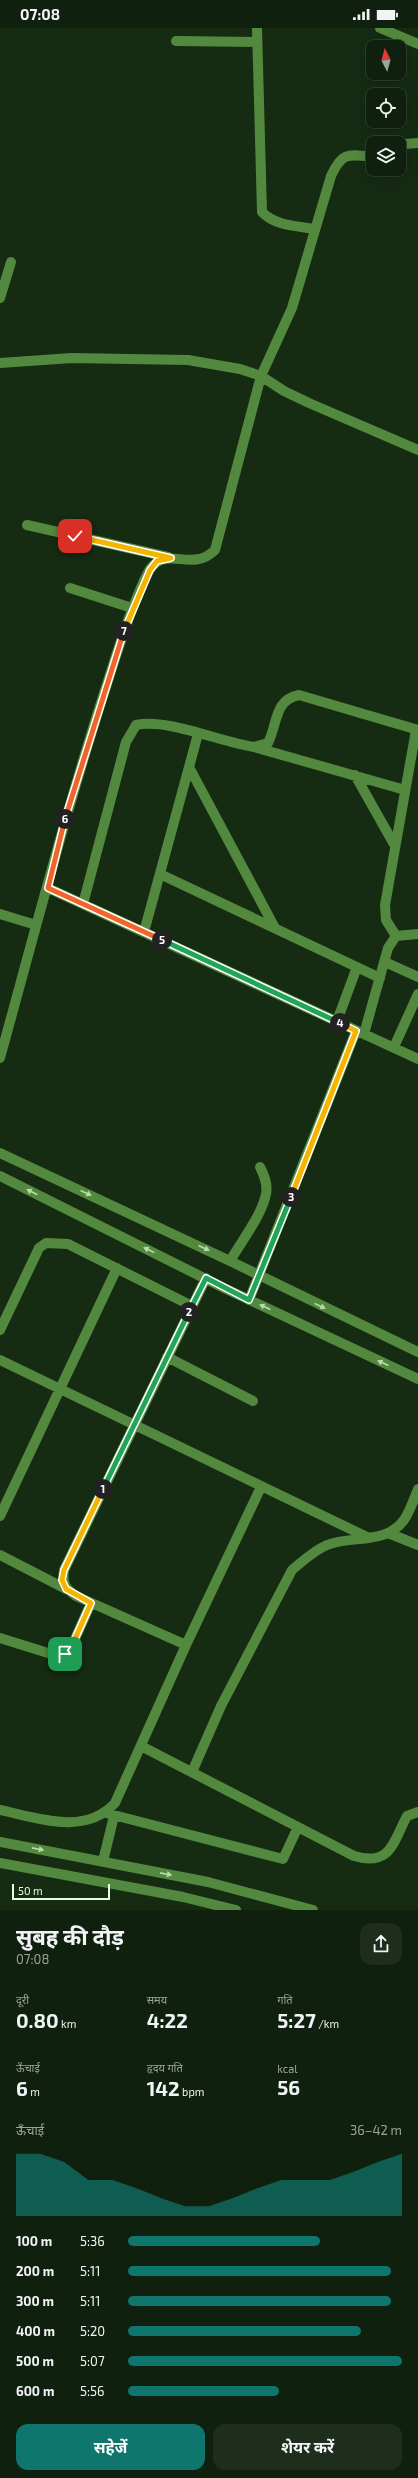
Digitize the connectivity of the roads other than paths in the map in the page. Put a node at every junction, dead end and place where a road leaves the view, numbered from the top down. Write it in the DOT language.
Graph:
graph roads {
  1 [pos="257,28"];
  2 [pos="380,28"];
  3 [pos="176,41"];
  4 [pos="257,42"];
  5 [pos="418,44"];
  6 [pos="418,143"];
  7 [pos="406,144"];
  8 [pos="366,157"];
  9 [pos="315,229"];
  10 [pos="11,262"];
  11 [pos="0,298"];
  12 [pos="0,363"];
  13 [pos="261,376"];
  14 [pos="418,450"];
  15 [pos="27,525"];
  16 [pos="171,558"];
  17 [pos="70,588"];
  18 [pos="132,608"];
  19 [pos="417,730"];
  20 [pos="198,734"];
  21 [pos="254,747"];
  22 [pos="190,767"];
  23 [pos="355,775"];
  24 [pos="406,790"];
  25 [pos="395,846"];
  26 [pos="160,874"];
  27 [pos="48,888"];
  28 [pos="83,904"];
  29 [pos="0,914"];
  30 [pos="36,925"];
  31 [pos="275,928"];
  32 [pos="144,932"];
  33 [pos="418,934"];
  34 [pos="396,936"];
  35 [pos="384,962"];
  36 [pos="357,967"];
  37 [pos="418,977"];
  38 [pos="380,978"];
  39 [pos="418,994"];
  40 [pos="337,1021"];
  41 [pos="360,1032"];
  42 [pos="394,1047"];
  43 [pos="0,1058"];
  44 [pos="418,1059"];
  45 [pos="0,1153"];
  46 [pos="260,1167"];
  47 [pos="0,1176"];
  48 [pos="230,1260"];
  49 [pos="117,1268"];
  50 [pos="260,1276"];
  51 [pos="206,1278"];
  52 [pos="249,1300"];
  53 [pos="192,1306"];
  54 [pos="0,1330"];
  55 [pos="418,1352"];
  56 [pos="167,1357"];
  57 [pos="0,1360"];
  58 [pos="418,1380"];
  59 [pos="60,1390"];
  60 [pos="253,1401"];
  61 [pos="134,1426"];
  62 [pos="261,1487"];
  63 [pos="418,1489"];
  64 [pos="0,1516"];
  65 [pos="388,1532"];
  66 [pos="369,1538"];
  67 [pos="418,1545"];
  68 [pos="0,1555"];
  69 [pos="66,1589"];
  70 [pos="91,1603"];
  71 [pos="0,1638"];
  72 [pos="186,1645"];
  73 [pos="141,1746"];
  74 [pos="192,1772"];
  75 [pos="0,1810"];
  76 [pos="418,1812"];
  77 [pos="110,1814"];
  78 [pos="298,1827"];
  79 [pos="0,1842"];
  80 [pos="102,1861"];
  81 [pos="0,1863"];
  82 [pos="236,1910"];
  83 [pos="313,1910"];
  1 -- 4 [label="street"];
  2 -- 5 [label="street"];
  3 -- 4 [label="street"];
  4 -- 9 [label="street"];
  6 -- 7 [label="street"];
  8 -- 9 [label="street"];
  9 -- 13 [label="street"];
  10 -- 11 [label="street"];
  12 -- 13 [label="street"];
  13 -- 14 [label="street"];
  13 -- 16 [label="street"];
  15 -- 16 [label="street"];
  16 -- 18 [label="street"];
  17 -- 18 [label="street"];
  18 -- 27 [label="street"];
  19 -- 21 [label="street"];
  19 -- 24 [label="street"];
  20 -- 21 [label="street"];
  20 -- 22 [label="street"];
  20 -- 28 [label="street"];
  21 -- 23 [label="street"];
  22 -- 26 [label="street"];
  22 -- 31 [label="street"];
  23 -- 24 [label="street"];
  23 -- 25 [label="street"];
  24 -- 25 [label="street"];
  25 -- 34 [label="street"];
  26 -- 31 [label="street"];
  26 -- 32 [label="street"];
  27 -- 28 [label="street"];
  27 -- 30 [label="street"];
  28 -- 32 [label="street"];
  29 -- 30 [label="street"];
  30 -- 43 [label="street"];
  31 -- 36 [label="street"];
  32 -- 40 [label="street"];
  33 -- 34 [label="street"];
  34 -- 35 [label="street"];
  35 -- 37 [label="street"];
  35 -- 38 [label="street"];
  36 -- 38 [label="street"];
  36 -- 40 [label="street"];
  38 -- 41 [label="street"];
  39 -- 42 [label="street"];
  40 -- 41 [label="street"];
  41 -- 42 [label="street"];
  41 -- 50 [label="street"];
  42 -- 44 [label="street"];
  45 -- 48 [label="street, one-way"];
  46 -- 48 [label="street"];
  51 -- 47 [label="street, one-way"];
  48 -- 50 [label="street"];
  49 -- 53 [label="street"];
  49 -- 54 [label="street"];
  49 -- 59 [label="street"];
  50 -- 52 [label="street"];
  50 -- 55 [label="street, one-way"];
  51 -- 52 [label="street"];
  51 -- 53 [label="street"];
  58 -- 52 [label="street, one-way"];
  53 -- 56 [label="street"];
  56 -- 60 [label="street"];
  56 -- 61 [label="street"];
  57 -- 59 [label="street"];
  59 -- 61 [label="street"];
  59 -- 64 [label="street"];
  61 -- 62 [label="street"];
  61 -- 69 [label="street"];
  62 -- 66 [label="street"];
  62 -- 72 [label="street"];
  63 -- 65 [label="street"];
  65 -- 66 [label="street"];
  65 -- 67 [label="street"];
  66 -- 74 [label="street"];
  68 -- 69 [label="street"];
  69 -- 70 [label="street"];
  70 -- 71 [label="street"];
  70 -- 72 [label="street"];
  72 -- 73 [label="street"];
  73 -- 74 [label="street"];
  73 -- 77 [label="street"];
  74 -- 78 [label="street"];
  75 -- 77 [label="street"];
  76 -- 78 [label="street"];
  77 -- 78 [label="street"];
  77 -- 80 [label="street"];
  79 -- 80 [label="street, one-way"];
  80 -- 83 [label="street, one-way"];
  81 -- 82 [label="street"];
}
